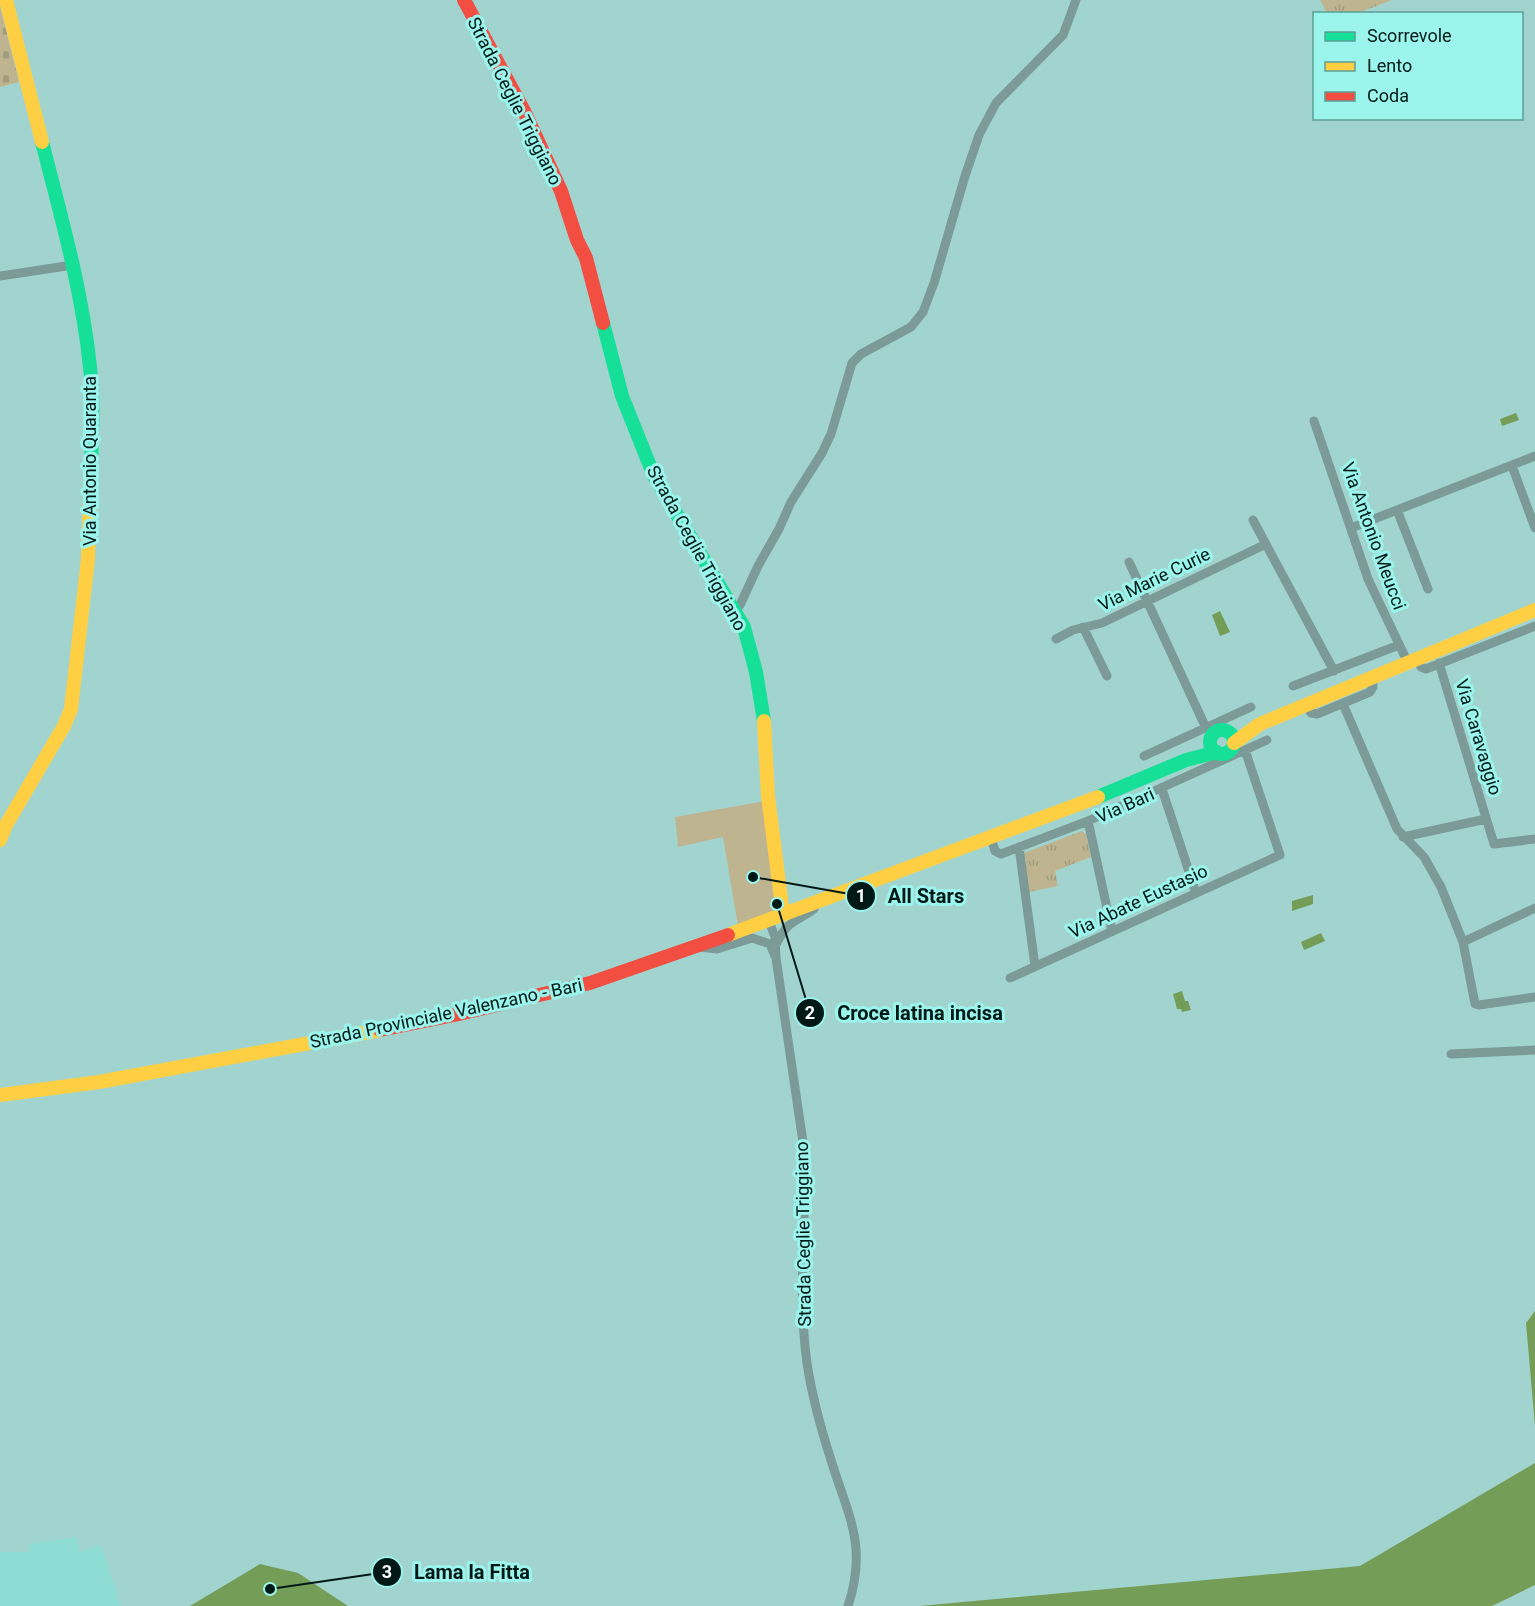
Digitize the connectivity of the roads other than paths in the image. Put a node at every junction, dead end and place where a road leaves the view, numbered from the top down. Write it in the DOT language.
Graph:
graph roads {
  1 [pos="6,0"];
  2 [pos="464,0"];
  3 [pos="1076,0"];
  4 [pos="73,266"];
  5 [pos="0,276"];
  6 [pos="1314,421"];
  7 [pos="1535,456"];
  8 [pos="1512,466"];
  9 [pos="1396,510"];
  10 [pos="1253,520"];
  11 [pos="1351,528"];
  12 [pos="1535,528"];
  13 [pos="1266,544"];
  14 [pos="1129,562"];
  15 [pos="1428,589"];
  16 [pos="1147,602"];
  17 [pos="1535,610"];
  18 [pos="734,611"];
  19 [pos="1535,626"];
  20 [pos="1083,627"];
  21 [pos="1056,639"];
  22 [pos="1399,645"];
  23 [pos="1411,659"];
  24 [pos="1357,662"];
  25 [pos="1439,663"];
  26 [pos="1330,672"];
  27 [pos="1107,676"];
  28 [pos="1368,678"];
  29 [pos="1293,686"];
  30 [pos="1334,692"];
  31 [pos="1306,704"];
  32 [pos="1342,704"];
  33 [pos="1251,707"];
  34 [pos="1267,740"];
  35 [pos="1223,741"];
  36 [pos="1144,756"];
  37 [pos="1161,789"];
  38 [pos="1486,819"];
  39 [pos="1034,820"];
  40 [pos="1088,821"];
  41 [pos="991,837"];
  42 [pos="1403,837"];
  43 [pos="1041,839"];
  44 [pos="1535,839"];
  45 [pos="0,840"];
  46 [pos="1019,847"];
  47 [pos="912,867"];
  48 [pos="1196,893"];
  49 [pos="828,898"];
  50 [pos="1535,908"];
  51 [pos="783,915"];
  52 [pos="769,921"];
  53 [pos="1112,931"];
  54 [pos="1463,942"];
  55 [pos="773,945"];
  56 [pos="698,947"];
  57 [pos="1035,966"];
  58 [pos="1010,978"];
  59 [pos="1535,997"];
  60 [pos="1535,1050"];
  61 [pos="1451,1054"];
  62 [pos="0,1083"];
  63 [pos="4,1097"];
  64 [pos="849,1606"];
  1 -- 4 [label="street, Via Antonio Quaranta"];
  2 -- 18 [label="street, Strada Ceglie Triggiano"];
  3 -- 18 [label="street"];
  4 -- 5 [label="street"];
  4 -- 45 [label="street, Via Antonio Quaranta"];
  6 -- 11 [label="street, Via Antonio Meucci"];
  7 -- 8 [label="street"];
  8 -- 9 [label="street"];
  8 -- 12 [label="street"];
  9 -- 11 [label="street"];
  9 -- 15 [label="street"];
  10 -- 13 [label="street"];
  11 -- 22 [label="street, Via Antonio Meucci"];
  13 -- 16 [label="street, Via Marie Curie"];
  13 -- 26 [label="street"];
  14 -- 16 [label="street"];
  16 -- 20 [label="street, Via Marie Curie"];
  16 -- 35 [label="street"];
  17 -- 23 [label="street, Via Bari"];
  18 -- 51 [label="street, Strada Ceglie Triggiano"];
  19 -- 25 [label="street"];
  20 -- 21 [label="street, Via Marie Curie"];
  20 -- 27 [label="street"];
  22 -- 23 [label="street, Via Antonio Meucci"];
  22 -- 24 [label="street"];
  23 -- 25 [label="street"];
  23 -- 28 [label="street, Via Bari"];
  24 -- 26 [label="street"];
  24 -- 28 [label="street"];
  25 -- 38 [label="street, Via Caravaggio"];
  26 -- 29 [label="street"];
  26 -- 30 [label="street"];
  28 -- 30 [label="street, Via Bari"];
  28 -- 32 [label="street"];
  30 -- 31 [label="street, Via Bari"];
  31 -- 32 [label="street"];
  31 -- 35 [label="street, Via Bari"];
  32 -- 42 [label="street"];
  33 -- 35 [label="street, Via Bari"];
  34 -- 35 [label="street, Via Bari"];
  35 -- 36 [label="street, Via Bari"];
  35 -- 37 [label="street, Via Bari"];
  35 -- 39 [label="street, Via Bari"];
  35 -- 48 [label="street, Via Abate Eustasio"];
  37 -- 40 [label="street, Via Bari"];
  37 -- 48 [label="street"];
  38 -- 42 [label="street, Via Caravaggio"];
  38 -- 44 [label="street, Via Caravaggio"];
  39 -- 41 [label="street, Via Bari"];
  39 -- 43 [label="street"];
  40 -- 43 [label="street, Via Bari"];
  40 -- 53 [label="street"];
  41 -- 46 [label="street, Via Bari"];
  41 -- 47 [label="street, Via Bari"];
  42 -- 54 [label="street"];
  43 -- 46 [label="street, Via Bari"];
  46 -- 57 [label="street"];
  47 -- 49 [label="street, Strada Provinciale Valenzano - Bari"];
  48 -- 53 [label="street, Via Abate Eustasio"];
  49 -- 51 [label="street, Strada Provinciale Valenzano - Bari"];
  49 -- 55 [label="street"];
  50 -- 54 [label="street"];
  51 -- 52 [label="street, Strada Provinciale Valenzano - Bari"];
  52 -- 55 [label="street, Strada Ceglie Triggiano"];
  52 -- 56 [label="street, Strada Provinciale Valenzano - Bari"];
  53 -- 57 [label="street, Via Abate Eustasio"];
  54 -- 59 [label="street"];
  55 -- 56 [label="street"];
  55 -- 64 [label="street, Strada Ceglie Triggiano"];
  56 -- 63 [label="street, Strada Provinciale Valenzano - Bari"];
  57 -- 58 [label="street, Via Abate Eustasio"];
  60 -- 61 [label="street"];
  62 -- 63 [label="street"];
}
